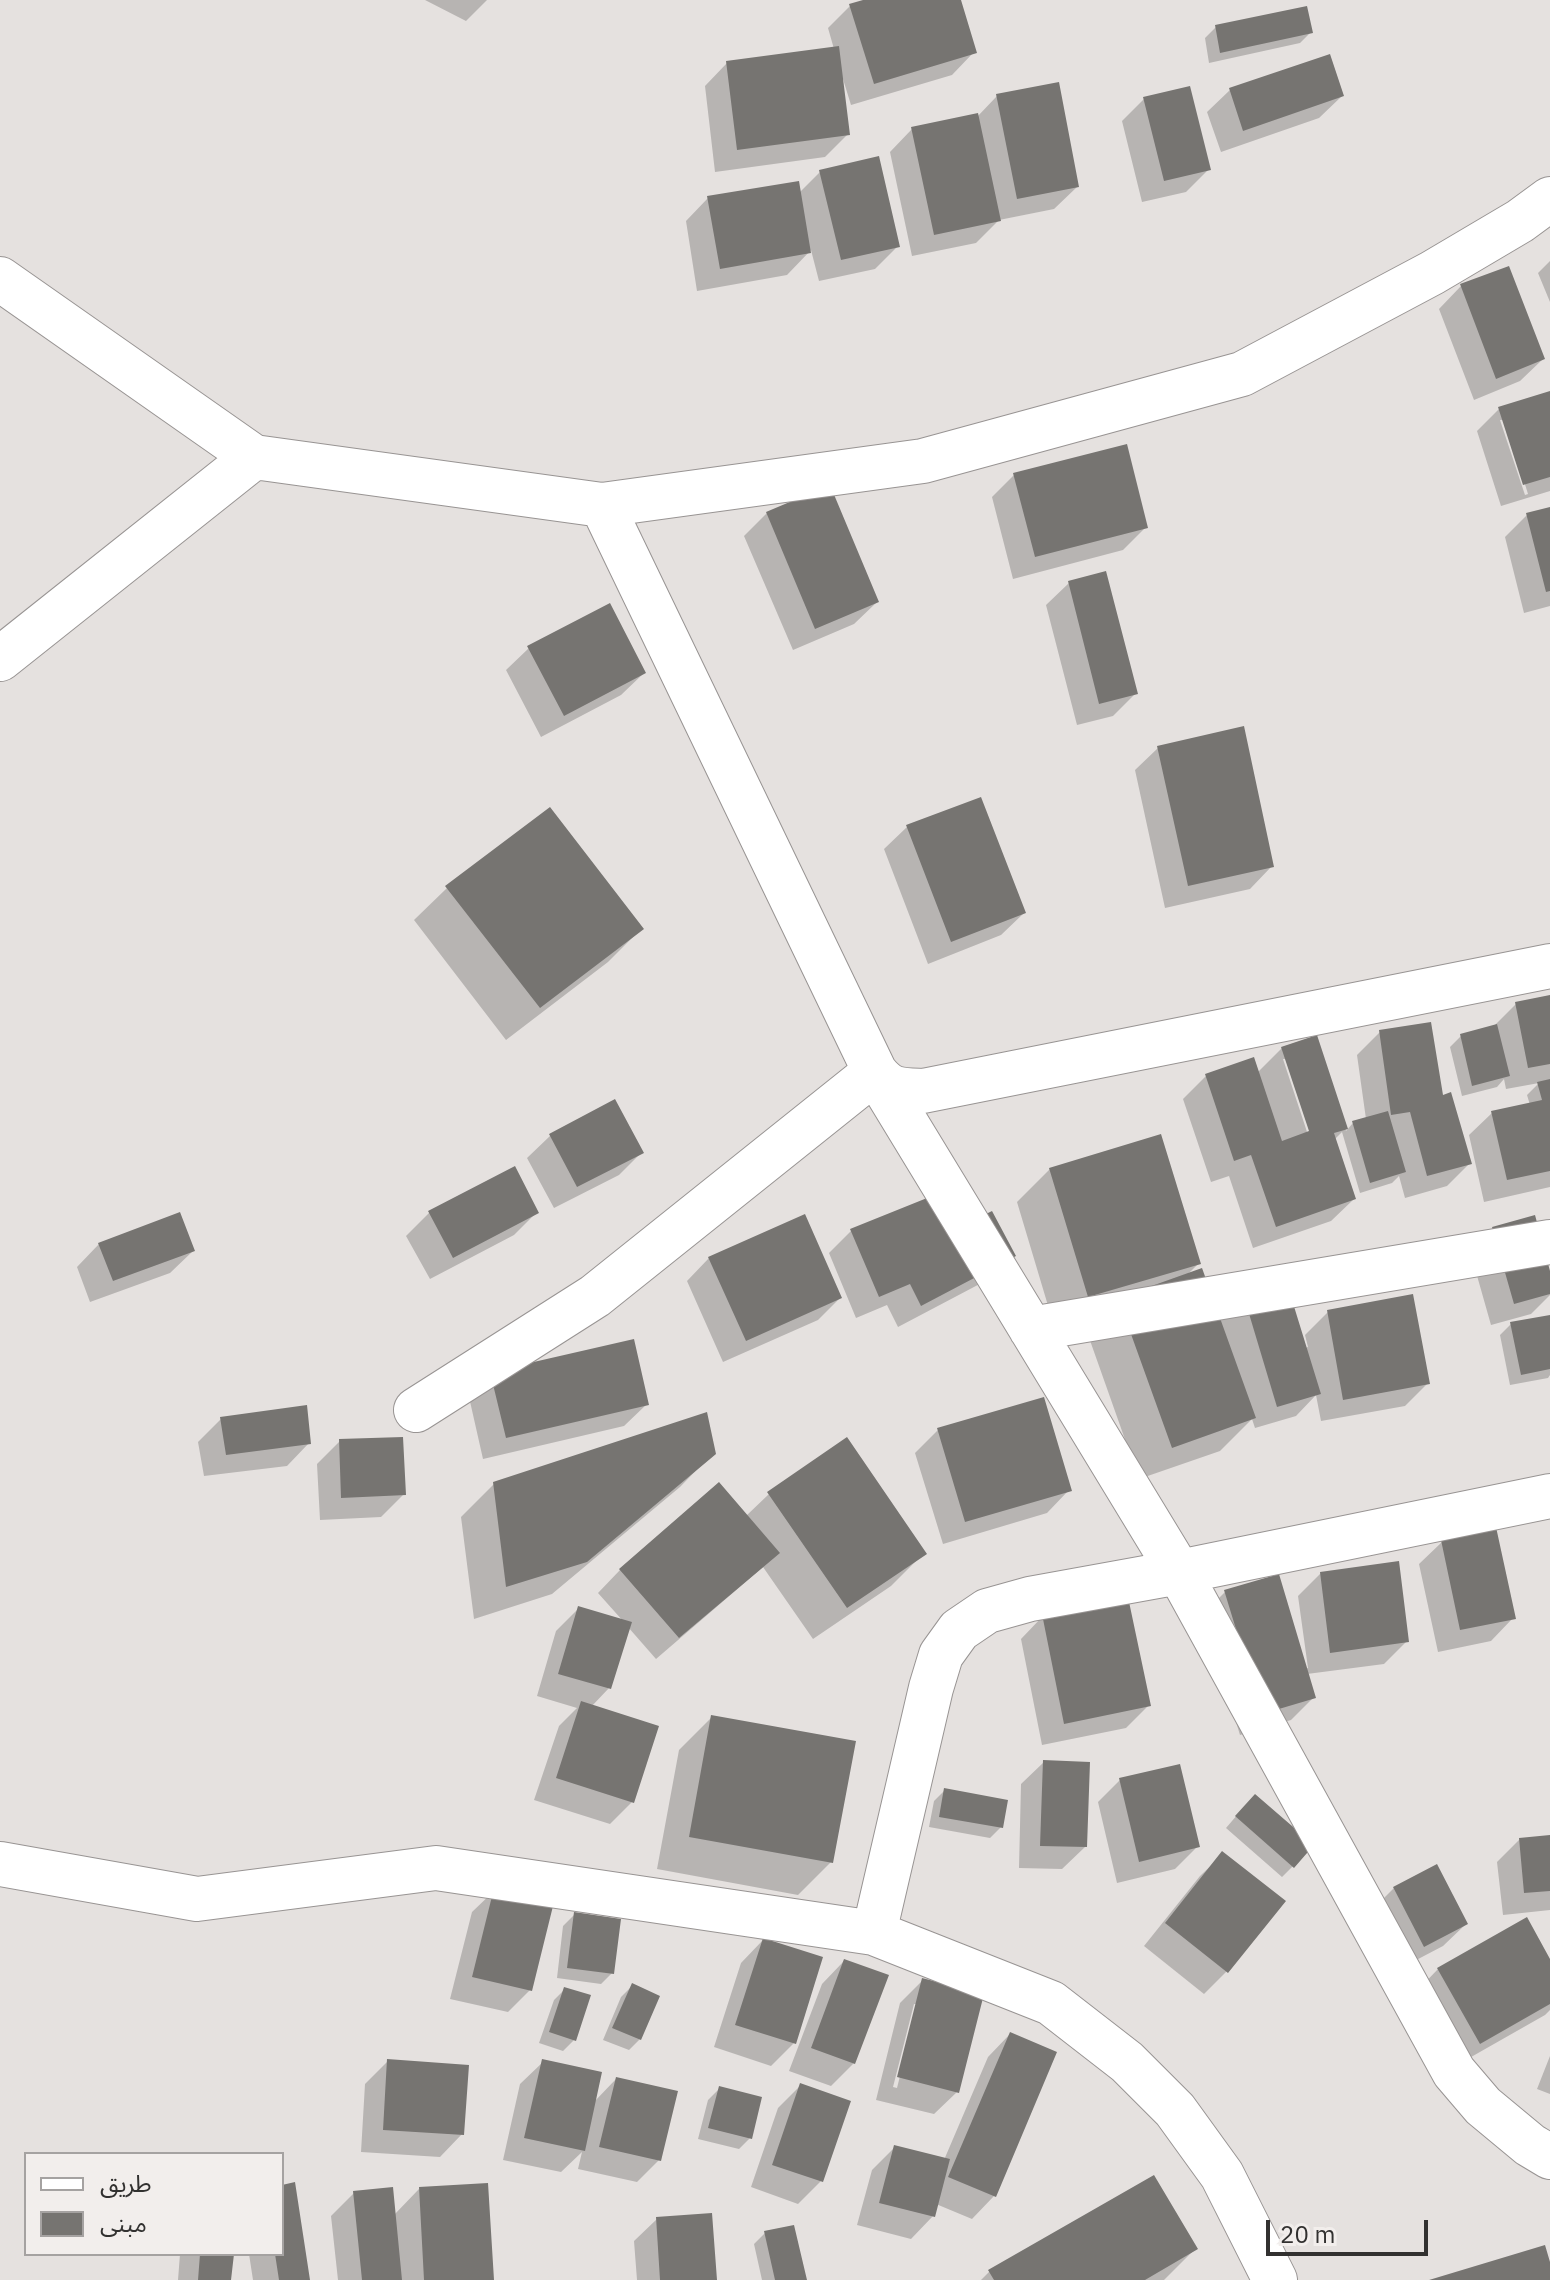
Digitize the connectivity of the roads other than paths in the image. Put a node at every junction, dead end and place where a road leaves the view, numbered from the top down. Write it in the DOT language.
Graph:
graph roads {
  1 [pos="1550,199"];
  2 [pos="0,279"];
  3 [pos="254,457"];
  4 [pos="602,505"];
  5 [pos="0,659"];
  6 [pos="1550,966"];
  7 [pos="875,1072"];
  8 [pos="1550,1242"];
  9 [pos="1031,1329"];
  10 [pos="416,1410"];
  11 [pos="1547,1507"];
  12 [pos="1179,1572"];
  13 [pos="0,1864"];
  14 [pos="874,1933"];
  15 [pos="1550,2157"];
  16 [pos="1275,2280"];
  1 -- 4 [label="street"];
  2 -- 3 [label="street"];
  3 -- 4 [label="street"];
  3 -- 5 [label="street"];
  4 -- 7 [label="street"];
  6 -- 7 [label="street"];
  7 -- 9 [label="street"];
  7 -- 10 [label="street"];
  8 -- 9 [label="street"];
  9 -- 12 [label="street"];
  11 -- 12 [label="street"];
  12 -- 14 [label="street"];
  12 -- 15 [label="street"];
  13 -- 14 [label="street"];
  14 -- 16 [label="street"];
}
